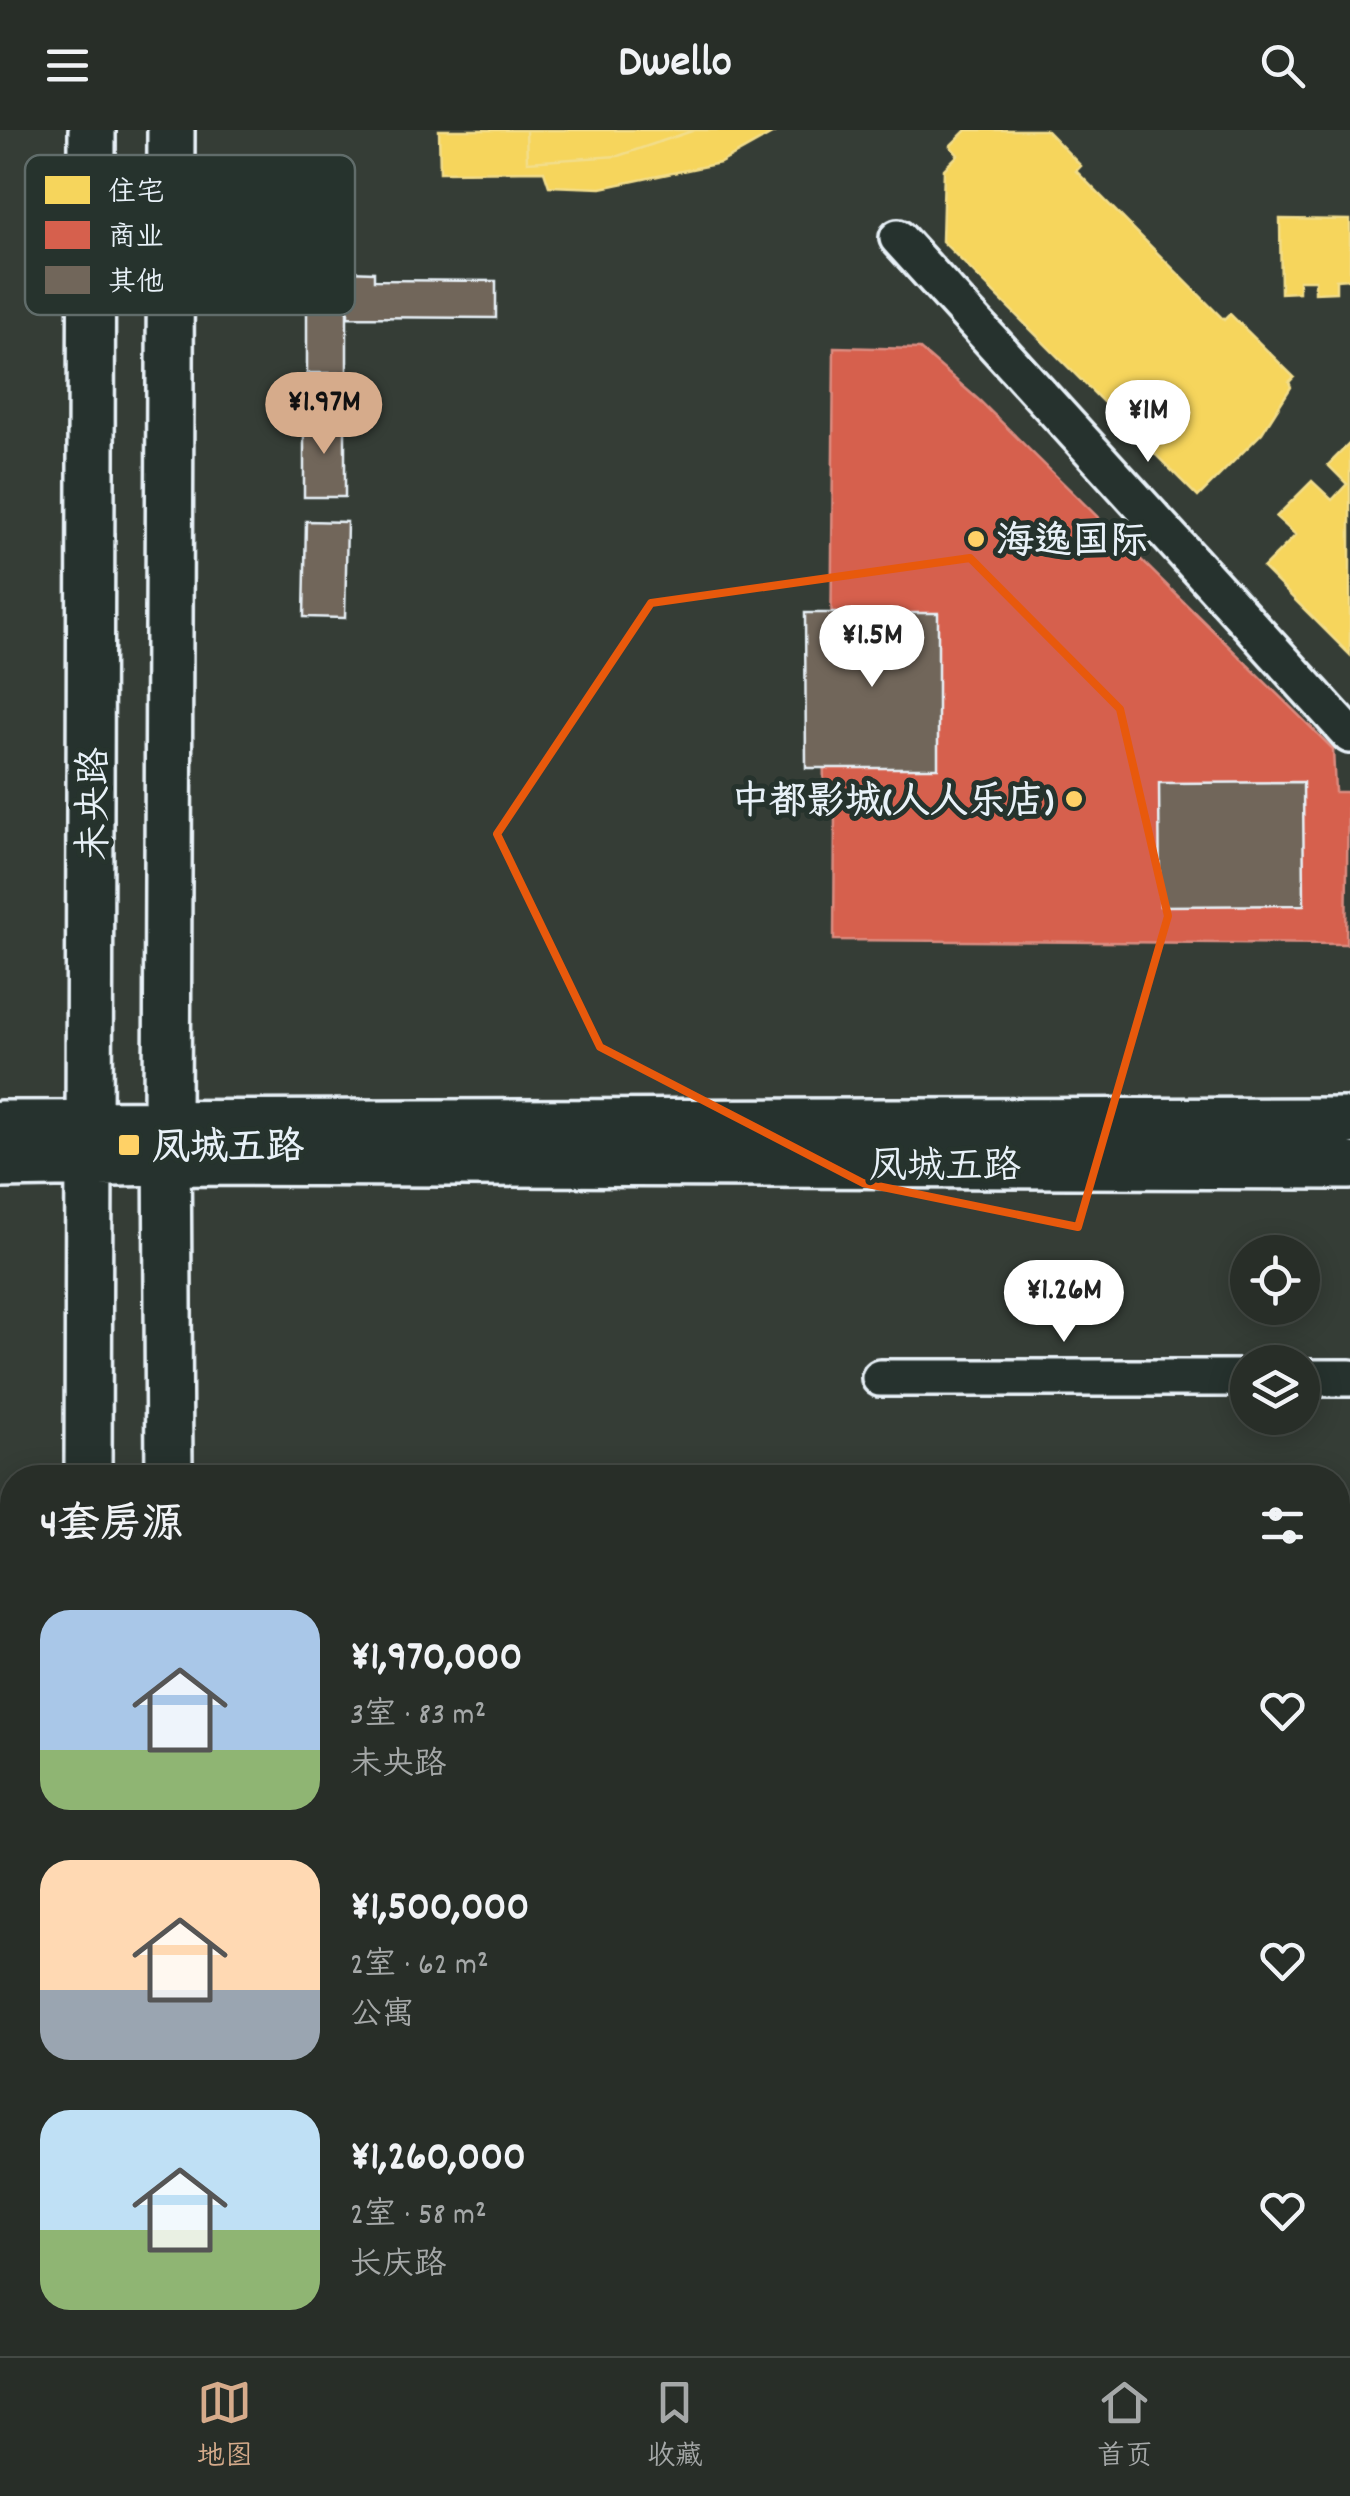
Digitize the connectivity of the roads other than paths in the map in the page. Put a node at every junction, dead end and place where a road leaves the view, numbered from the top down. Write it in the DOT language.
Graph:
graph roads {
  1 [pos="92,130"];
  2 [pos="172,130"];
  3 [pos="92,155"];
  4 [pos="172,155"];
  5 [pos="898,238"];
  6 [pos="92,315"];
  7 [pos="171,315"];
  8 [pos="1350,735"];
  9 [pos="1350,1121"];
  10 [pos="0,1124"];
  11 [pos="168,1143"];
  12 [pos="90,1144"];
  13 [pos="0,1165"];
  14 [pos="1350,1166"];
  15 [pos="880,1378"];
  16 [pos="1230,1378"];
  17 [pos="1320,1378"];
  18 [pos="1350,1378"];
  19 [pos="88,1465"];
  20 [pos="170,1465"];
  1 -- 3 [label="main road, 未央路"];
  2 -- 4 [label="main road, 未央路"];
  5 -- 8 [label="street"];
  6 -- 12 [label="main road, 未央路"];
  7 -- 11 [label="main road, 未央路"];
  9 -- 11 [label="main road, 凤城五路"];
  10 -- 12 [label="main road, 凤城五路"];
  11 -- 12 [label="main road, 凤城五路"];
  11 -- 14 [label="main road, 凤城五路"];
  11 -- 20 [label="main road, 未央路"];
  12 -- 13 [label="main road, 凤城五路"];
  12 -- 19 [label="main road, 未央路"];
  15 -- 16 [label="street"];
  17 -- 18 [label="street"];
}
